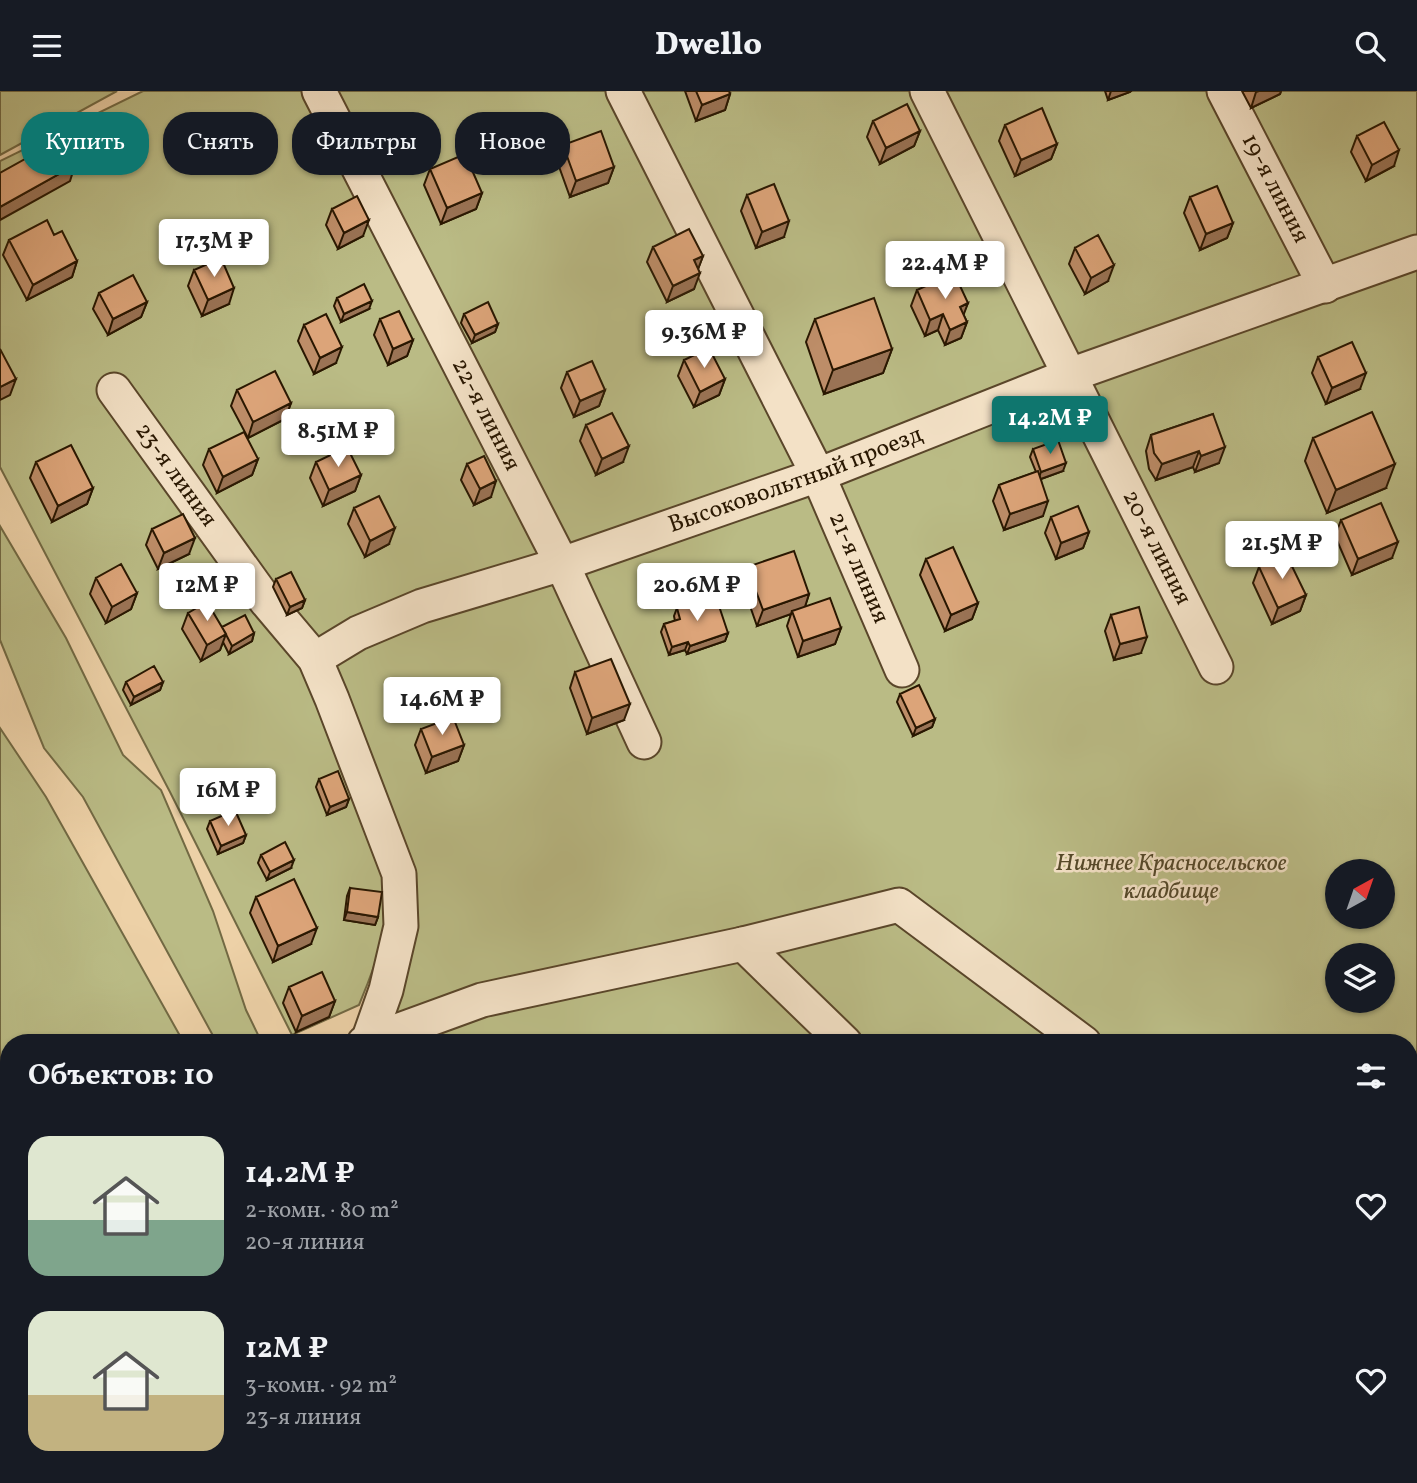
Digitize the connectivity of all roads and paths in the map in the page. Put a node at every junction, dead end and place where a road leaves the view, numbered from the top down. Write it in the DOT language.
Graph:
graph roads {
  1 [pos="319,91"];
  2 [pos="623,91"];
  3 [pos="927,91"];
  4 [pos="1224,91"];
  5 [pos="1417,252"];
  6 [pos="1325,286"];
  7 [pos="1070,375"];
  8 [pos="114,390"];
  9 [pos="818,475"];
  10 [pos="562,564"];
  11 [pos="315,659"];
  12 [pos="1216,667"];
  13 [pos="902,670"];
  14 [pos="644,742"];
  15 [pos="743,944"];
  16 [pos="369,1034"];
  17 [pos="388,1034"];
  18 [pos="836,1034"];
  19 [pos="1072,1034"];
  1 -- 10 [label="street, 22-я линия"];
  2 -- 9 [label="street, 21-я линия"];
  3 -- 7 [label="street, 20-я линия"];
  4 -- 6 [label="street, 19-я линия"];
  5 -- 6 [label="street, Высоковольтный проезд"];
  6 -- 7 [label="street, Высоковольтный проезд"];
  7 -- 9 [label="street, Высоковольтный проезд"];
  7 -- 12 [label="street, 20-я линия"];
  8 -- 11 [label="street, 23-я линия"];
  9 -- 10 [label="street, Высоковольтный проезд"];
  9 -- 13 [label="street, 21-я линия"];
  10 -- 11 [label="street, Высоковольтный проезд"];
  10 -- 14 [label="street, 22-я линия"];
  11 -- 16 [label="street"];
  15 -- 17 [label="street"];
  15 -- 18 [label="street"];
  15 -- 19 [label="street"];
}
